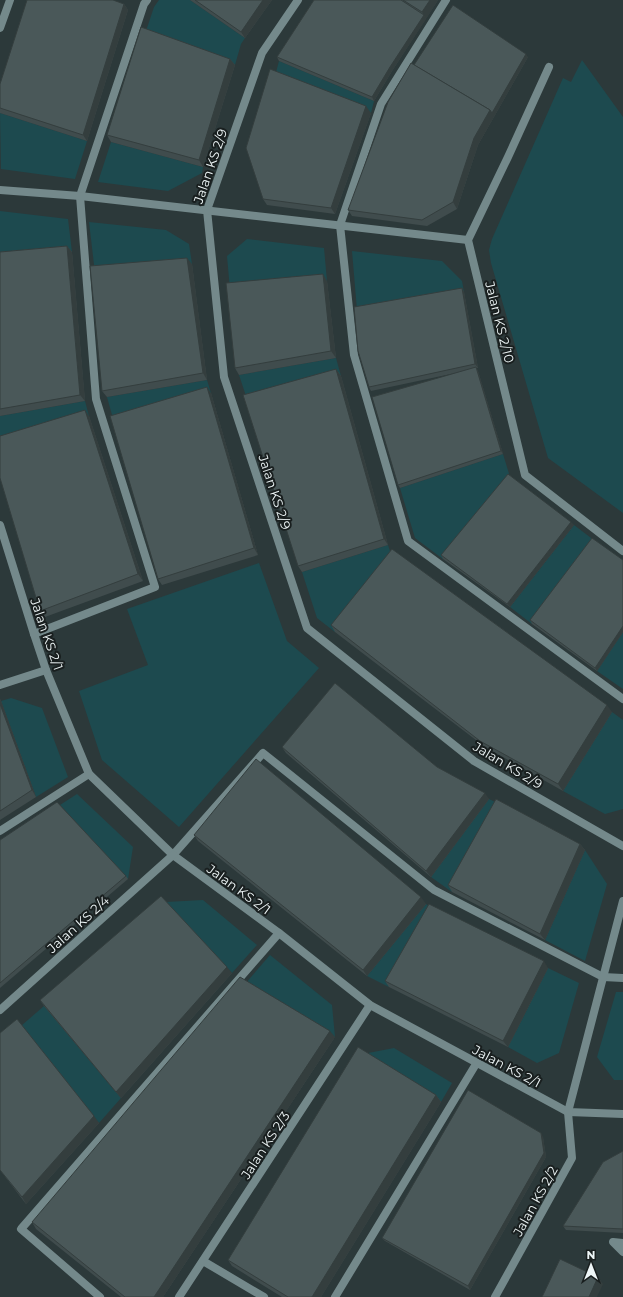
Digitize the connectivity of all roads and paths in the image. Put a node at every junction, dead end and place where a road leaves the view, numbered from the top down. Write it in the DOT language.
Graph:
graph roads {
  1 [pos="10,0"];
  2 [pos="147,0"];
  3 [pos="298,0"];
  4 [pos="446,0"];
  5 [pos="0,28"];
  6 [pos="548,67"];
  7 [pos="0,190"];
  8 [pos="80,196"];
  9 [pos="207,210"];
  10 [pos="340,226"];
  11 [pos="468,240"];
  12 [pos="0,524"];
  13 [pos="3,548"];
  14 [pos="623,551"];
  15 [pos="34,634"];
  16 [pos="46,670"];
  17 [pos="0,685"];
  18 [pos="623,699"];
  19 [pos="89,774"];
  20 [pos="0,831"];
  21 [pos="623,846"];
  22 [pos="173,855"];
  23 [pos="623,901"];
  24 [pos="279,933"];
  25 [pos="603,977"];
  26 [pos="623,978"];
  27 [pos="370,1005"];
  28 [pos="0,1010"];
  29 [pos="476,1064"];
  30 [pos="568,1112"];
  31 [pos="623,1114"];
  32 [pos="623,1243"];
  33 [pos="623,1252"];
  34 [pos="204,1261"];
  35 [pos="100,1297"];
  36 [pos="179,1297"];
  37 [pos="264,1297"];
  38 [pos="335,1297"];
  39 [pos="495,1297"];
  1 -- 5 [label="street"];
  2 -- 8 [label="street"];
  3 -- 9 [label="street, Jalan KS 2/9"];
  4 -- 10 [label="street"];
  6 -- 11 [label="street"];
  7 -- 8 [label="street"];
  8 -- 9 [label="street"];
  8 -- 15 [label="street"];
  9 -- 10 [label="street"];
  9 -- 21 [label="street, Jalan KS 2/9"];
  10 -- 11 [label="street"];
  10 -- 18 [label="street"];
  11 -- 14 [label="street, Jalan KS 2/10"];
  12 -- 13 [label="street, Jalan KS 2/1"];
  13 -- 15 [label="street, Jalan KS 2/1"];
  15 -- 16 [label="street, Jalan KS 2/1"];
  16 -- 17 [label="street"];
  16 -- 19 [label="street, Jalan KS 2/1"];
  19 -- 20 [label="street"];
  19 -- 22 [label="street, Jalan KS 2/1"];
  22 -- 24 [label="street, Jalan KS 2/1"];
  22 -- 25 [label="street, Jalan KS 2/4"];
  22 -- 28 [label="street, Jalan KS 2/4"];
  23 -- 25 [label="street, Jalan KS 2/2"];
  24 -- 27 [label="street, Jalan KS 2/1"];
  24 -- 35 [label="street"];
  25 -- 26 [label="street"];
  25 -- 30 [label="street, Jalan KS 2/2"];
  27 -- 29 [label="street, Jalan KS 2/1"];
  27 -- 34 [label="street, Jalan KS 2/3"];
  29 -- 30 [label="street, Jalan KS 2/1"];
  29 -- 38 [label="street"];
  30 -- 31 [label="street, Jalan KS 2/1"];
  30 -- 39 [label="street, Jalan KS 2/2"];
  32 -- 33 [label="street"];
  34 -- 36 [label="street, Jalan KS 2/3"];
  34 -- 37 [label="street"];
}
